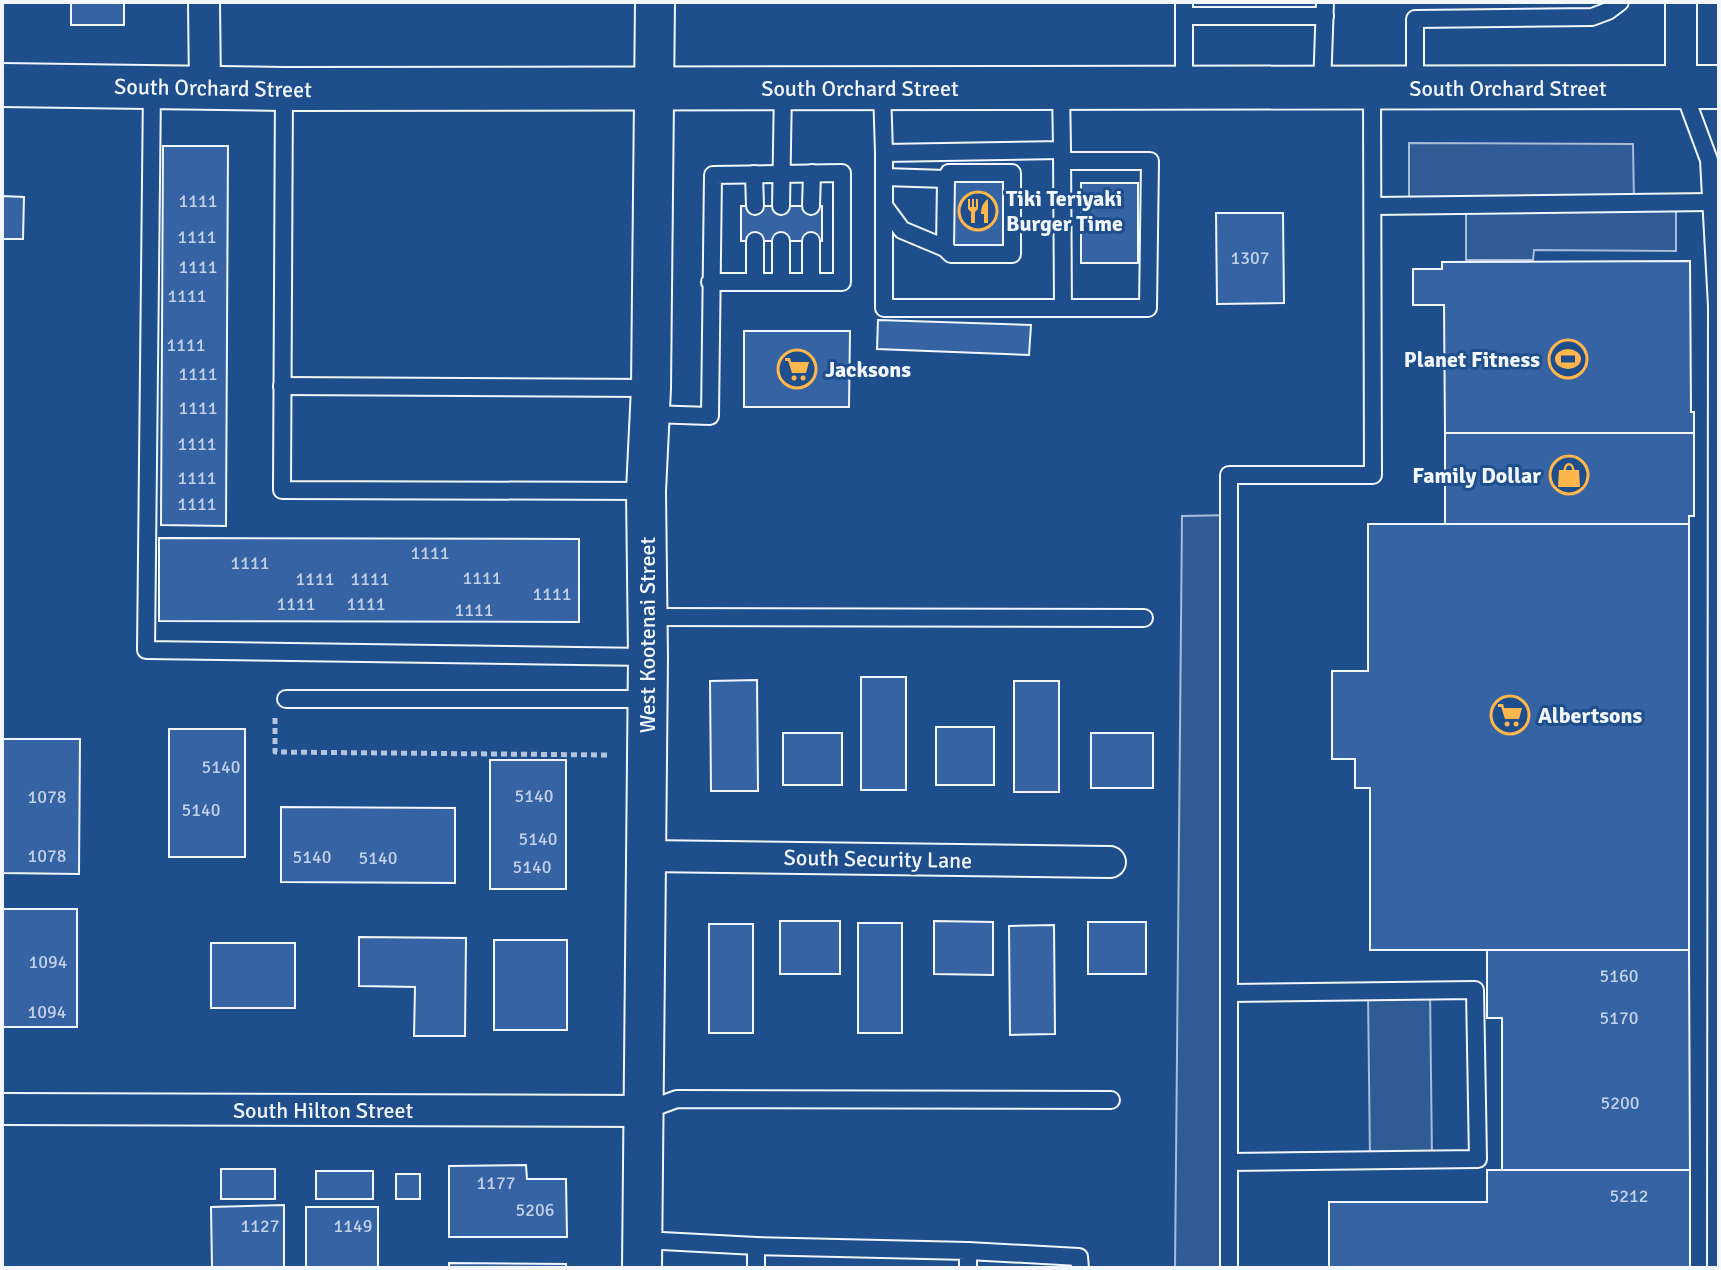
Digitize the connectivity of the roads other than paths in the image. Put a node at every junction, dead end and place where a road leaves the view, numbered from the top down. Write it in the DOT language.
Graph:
graph roads {
  1 [pos="204,2"];
  2 [pos="655,2"];
  3 [pos="1620,2"];
  4 [pos="1681,2"];
  5 [pos="1184,9"];
  6 [pos="1325,9"];
  7 [pos="2,85"];
  8 [pos="152,87"];
  9 [pos="1700,87"];
  10 [pos="205,88"];
  11 [pos="655,88"];
  12 [pos="783,88"];
  13 [pos="882,88"];
  14 [pos="1061,88"];
  15 [pos="1184,88"];
  16 [pos="1415,88"];
  17 [pos="284,89"];
  18 [pos="1322,89"];
  19 [pos="1372,89"];
  20 [pos="884,153"];
  21 [pos="1062,156"];
  22 [pos="812,173"];
  23 [pos="754,174"];
  24 [pos="780,174"];
  25 [pos="884,177"];
  26 [pos="946,179"];
  27 [pos="1711,202"];
  28 [pos="755,206"];
  29 [pos="781,206"];
  30 [pos="811,206"];
  31 [pos="1373,206"];
  32 [pos="885,207"];
  33 [pos="755,241"];
  34 [pos="781,241"];
  35 [pos="811,241"];
  36 [pos="945,248"];
  37 [pos="710,282"];
  38 [pos="755,282"];
  39 [pos="781,282"];
  40 [pos="811,282"];
  41 [pos="1063,308"];
  42 [pos="282,386"];
  43 [pos="650,401"];
  44 [pos="646,491"];
  45 [pos="648,617"];
  46 [pos="1144,618"];
  47 [pos="648,657"];
  48 [pos="286,699"];
  49 [pos="647,699"];
  50 [pos="646,856"];
  51 [pos="1110,862"];
  52 [pos="1229,993"];
  53 [pos="1111,1100"];
  54 [pos="2,1109"];
  55 [pos="644,1111"];
  56 [pos="1229,1162"];
  57 [pos="756,1246"];
  58 [pos="642,1254"];
  59 [pos="968,1259"];
  60 [pos="756,1268"];
  61 [pos="1080,1268"];
  62 [pos="1229,1268"];
  63 [pos="1716,1268"];
  1 -- 10 [label="street"];
  2 -- 11 [label="street, West Kootenai Street"];
  3 -- 16 [label="lane"];
  4 -- 9 [label="street"];
  5 -- 6 [label="lane"];
  5 -- 15 [label="lane"];
  6 -- 18 [label="lane"];
  7 -- 8 [label="main road, South Orchard Street"];
  8 -- 10 [label="main road, South Orchard Street"];
  8 -- 47 [label="lane"];
  9 -- 16 [label="main road, South Orchard Street"];
  9 -- 27 [label="lane"];
  10 -- 17 [label="main road, South Orchard Street"];
  11 -- 12 [label="main road, South Orchard Street"];
  11 -- 17 [label="main road, South Orchard Street"];
  11 -- 43 [label="street, West Kootenai Street"];
  12 -- 13 [label="main road, South Orchard Street"];
  12 -- 24 [label="lane"];
  13 -- 14 [label="main road, South Orchard Street"];
  13 -- 20 [label="lane"];
  14 -- 15 [label="main road, South Orchard Street"];
  14 -- 21 [label="lane"];
  15 -- 18 [label="main road, South Orchard Street"];
  16 -- 19 [label="main road, South Orchard Street"];
  17 -- 42 [label="lane"];
  18 -- 19 [label="main road, South Orchard Street"];
  19 -- 31 [label="lane"];
  20 -- 21 [label="lane"];
  20 -- 25 [label="lane"];
  21 -- 41 [label="lane"];
  21 -- 41 [label="lane"];
  22 -- 24 [label="lane"];
  22 -- 30 [label="lane"];
  22 -- 40 [label="lane"];
  23 -- 24 [label="lane"];
  23 -- 28 [label="lane"];
  23 -- 37 [label="lane"];
  24 -- 29 [label="lane"];
  25 -- 26 [label="lane"];
  25 -- 32 [label="lane"];
  26 -- 36 [label="lane"];
  26 -- 36 [label="lane"];
  27 -- 31 [label="lane"];
  27 -- 63 [label="lane"];
  31 -- 52 [label="lane"];
  32 -- 36 [label="lane"];
  32 -- 41 [label="lane"];
  33 -- 38 [label="lane"];
  34 -- 39 [label="lane"];
  35 -- 40 [label="lane"];
  37 -- 38 [label="lane"];
  37 -- 43 [label="lane"];
  38 -- 39 [label="lane"];
  39 -- 40 [label="lane"];
  42 -- 43 [label="lane"];
  42 -- 44 [label="lane"];
  43 -- 44 [label="street, West Kootenai Street"];
  44 -- 45 [label="street, West Kootenai Street"];
  45 -- 46 [label="lane"];
  45 -- 47 [label="street, West Kootenai Street"];
  47 -- 49 [label="street, West Kootenai Street"];
  48 -- 49 [label="lane"];
  49 -- 50 [label="street, West Kootenai Street"];
  50 -- 51 [label="street, South Security Lane"];
  50 -- 55 [label="street, West Kootenai Street"];
  52 -- 56 [label="lane"];
  52 -- 56 [label="lane"];
  53 -- 55 [label="lane"];
  54 -- 55 [label="street, South Hilton Street"];
  55 -- 58 [label="street, West Kootenai Street"];
  56 -- 62 [label="lane"];
  57 -- 58 [label="lane"];
  57 -- 59 [label="lane"];
  57 -- 60 [label="lane"];
  59 -- 61 [label="lane"];
}
